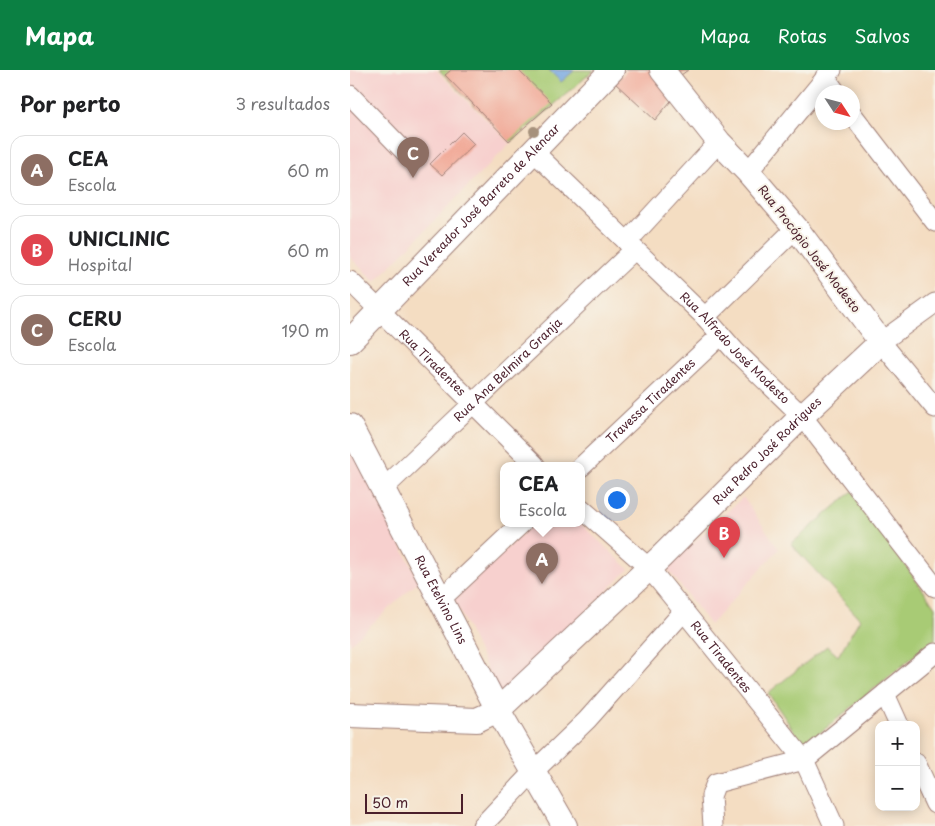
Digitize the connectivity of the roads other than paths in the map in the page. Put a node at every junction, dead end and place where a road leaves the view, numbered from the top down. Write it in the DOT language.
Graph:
graph roads {
  1 [pos="612,70"];
  2 [pos="662,70"];
  3 [pos="828,74"];
  4 [pos="350,95"];
  5 [pos="860,124"];
  6 [pos="719,142"];
  7 [pos="534,151"];
  8 [pos="408,155"];
  9 [pos="748,172"];
  10 [pos="935,222"];
  11 [pos="796,228"];
  12 [pos="631,246"];
  13 [pos="350,281"];
  14 [pos="935,303"];
  15 [pos="379,311"];
  16 [pos="705,317"];
  17 [pos="721,335"];
  18 [pos="350,341"];
  19 [pos="881,342"];
  20 [pos="473,404"];
  21 [pos="935,408"];
  22 [pos="802,416"];
  23 [pos="350,426"];
  24 [pos="532,462"];
  25 [pos="585,463"];
  26 [pos="382,490"];
  27 [pos="585,512"];
  28 [pos="518,527"];
  29 [pos="649,568"];
  30 [pos="935,587"];
  31 [pos="441,599"];
  32 [pos="684,611"];
  33 [pos="935,653"];
  34 [pos="885,694"];
  35 [pos="498,710"];
  36 [pos="350,716"];
  37 [pos="897,721"];
  38 [pos="804,760"];
  39 [pos="917,766"];
  40 [pos="533,772"];
  41 [pos="935,804"];
  42 [pos="712,820"];
  43 [pos="482,826"];
  44 [pos="565,826"];
  45 [pos="834,826"];
  1 -- 7 [label="main road, Rua Vereador José Barreto de Alencar"];
  2 -- 6 [label="main road, Rua Procópio José Modesto"];
  3 -- 9 [label="street"];
  4 -- 8 [label="street"];
  5 -- 10 [label="street"];
  6 -- 9 [label="main road, Rua Procópio José Modesto"];
  6 -- 12 [label="street, Rua Ana Belmira Granja"];
  7 -- 12 [label="street, Rua Alfredo José Modesto"];
  7 -- 15 [label="main road, Rua Vereador José Barreto de Alencar"];
  9 -- 11 [label="main road, Rua Procópio José Modesto"];
  11 -- 16 [label="street"];
  11 -- 19 [label="main road, Rua Procópio José Modesto"];
  12 -- 16 [label="street, Rua Alfredo José Modesto"];
  12 -- 20 [label="street, Rua Ana Belmira Granja"];
  13 -- 15 [label="street, Rua Tiradentes"];
  14 -- 19 [label="street, Rua Pedro José Rodrigues"];
  15 -- 18 [label="main road, Rua Vereador José Barreto de Alencar"];
  15 -- 20 [label="street, Rua Tiradentes"];
  16 -- 17 [label="street, Rua Alfredo José Modesto"];
  17 -- 22 [label="street, Rua Alfredo José Modesto"];
  17 -- 25 [label="street, Travessa Tiradentes"];
  19 -- 21 [label="street, Rua Procópio José Modesto"];
  19 -- 22 [label="main road, Rua Pedro José Rodrigues"];
  20 -- 24 [label="street, Rua Tiradentes"];
  20 -- 26 [label="street, Rua Ana Belmira Granja"];
  22 -- 29 [label="main road, Rua Pedro José Rodrigues"];
  22 -- 30 [label="street, Rua Alfredo José Modesto"];
  23 -- 26 [label="main road, Rua Etelvino Lins"];
  26 -- 31 [label="main road, Rua Etelvino Lins"];
  27 -- 29 [label="street, Rua Tiradentes"];
  28 -- 31 [label="street"];
  29 -- 32 [label="street, Rua Tiradentes"];
  29 -- 35 [label="main road, Rua Pedro José Rodrigues"];
  31 -- 35 [label="main road, Rua Etelvino Lins"];
  32 -- 38 [label="street, Rua Tiradentes"];
  32 -- 40 [label="street"];
  33 -- 34 [label="street"];
  34 -- 37 [label="street"];
  34 -- 38 [label="street"];
  35 -- 36 [label="main road, Rua Pedro José Rodrigues"];
  35 -- 40 [label="main road, Rua Etelvino Lins"];
  38 -- 42 [label="street"];
  38 -- 45 [label="street, Rua Tiradentes"];
  39 -- 41 [label="street"];
  40 -- 43 [label="street"];
  40 -- 44 [label="main road, Rua Etelvino Lins"];
}
